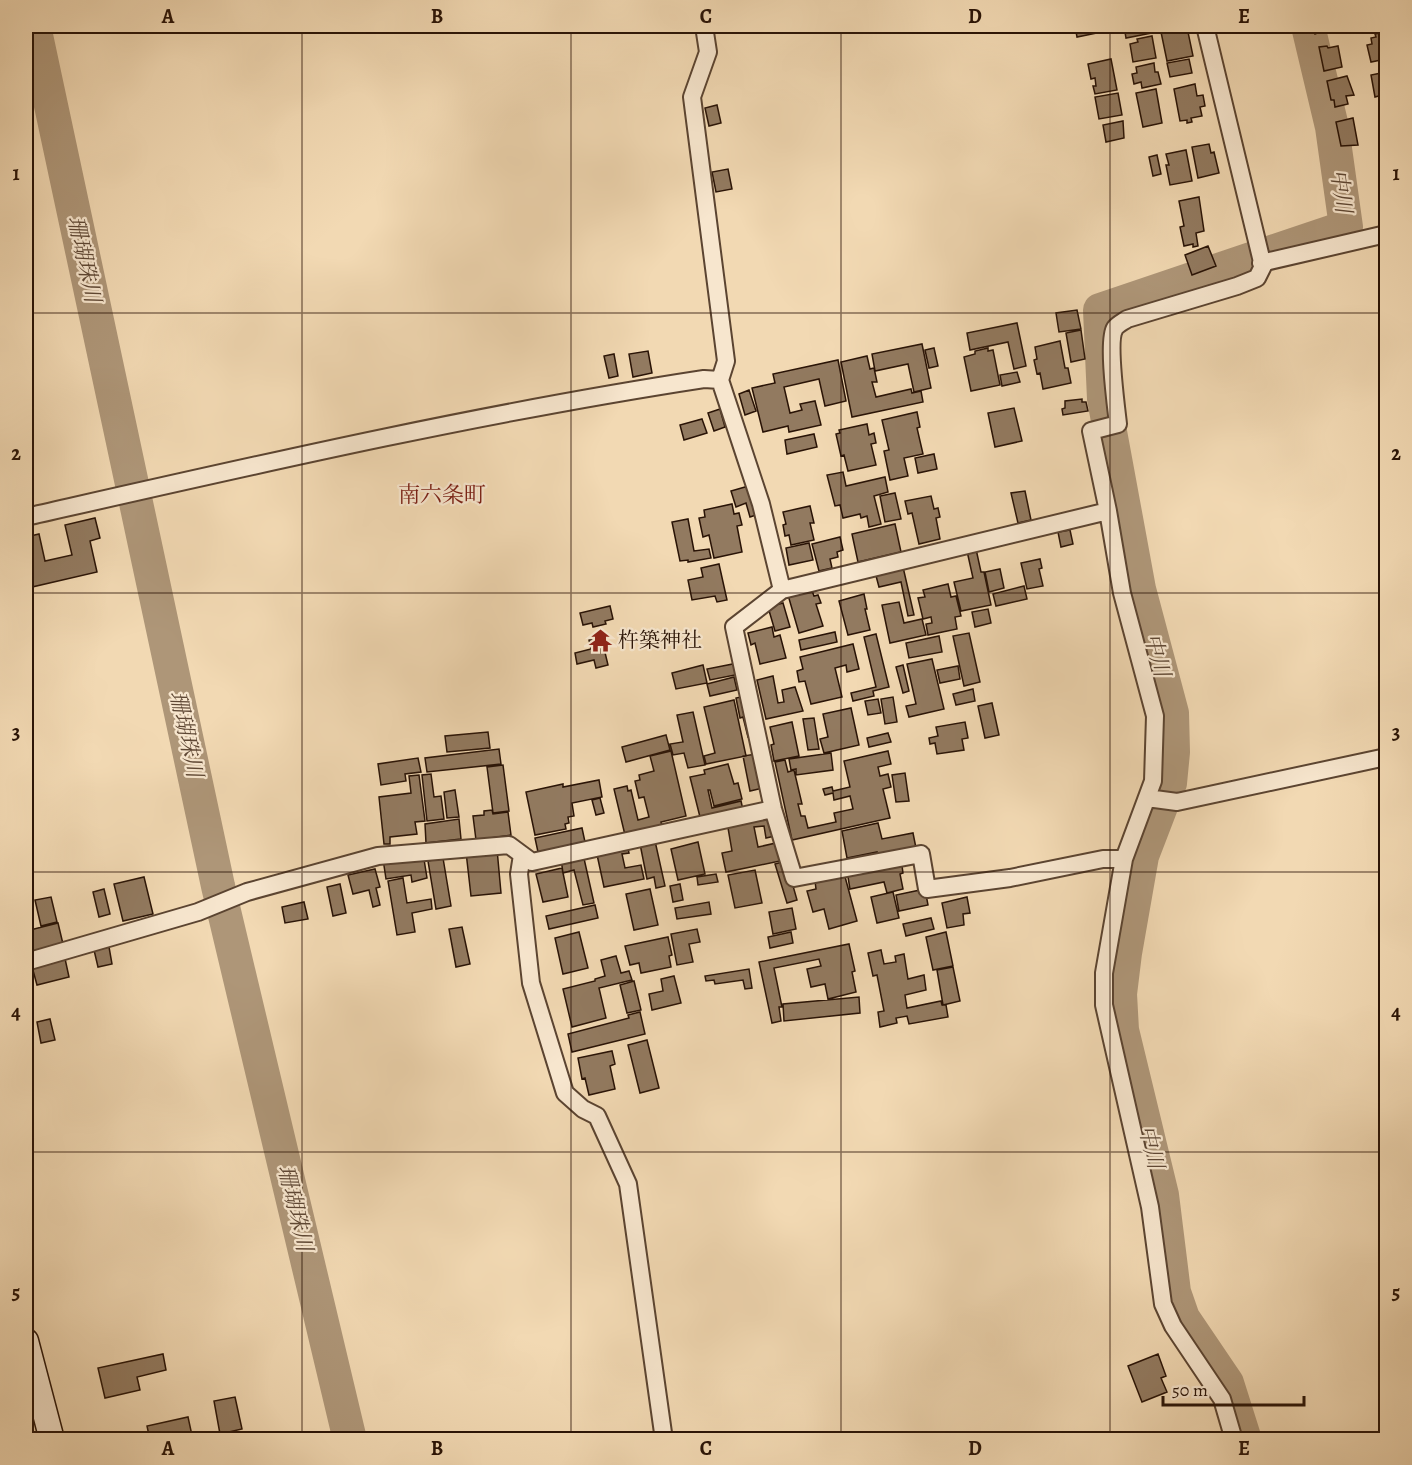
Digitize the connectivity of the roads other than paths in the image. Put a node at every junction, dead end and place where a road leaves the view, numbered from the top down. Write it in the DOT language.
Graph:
graph roads {
  1 [pos="704,26"];
  2 [pos="1205,26"];
  3 [pos="1386,234"];
  4 [pos="1261,263"];
  5 [pos="720,380"];
  6 [pos="1108,511"];
  7 [pos="26,517"];
  8 [pos="782,590"];
  9 [pos="1386,757"];
  10 [pos="1147,798"];
  11 [pos="773,809"];
  12 [pos="522,855"];
  13 [pos="1124,859"];
  14 [pos="26,962"];
  15 [pos="26,1341"];
  16 [pos="52,1440"];
  17 [pos="664,1440"];
  18 [pos="1234,1440"];
  1 -- 5 [label="street"];
  2 -- 4 [label="street"];
  3 -- 4 [label="street"];
  4 -- 6 [label="street"];
  5 -- 7 [label="street"];
  5 -- 8 [label="street"];
  6 -- 8 [label="street"];
  6 -- 10 [label="street"];
  8 -- 11 [label="street"];
  9 -- 10 [label="street"];
  10 -- 13 [label="street"];
  11 -- 12 [label="street"];
  11 -- 13 [label="street"];
  12 -- 14 [label="street"];
  12 -- 17 [label="street"];
  13 -- 18 [label="street"];
  15 -- 16 [label="street"];
}
